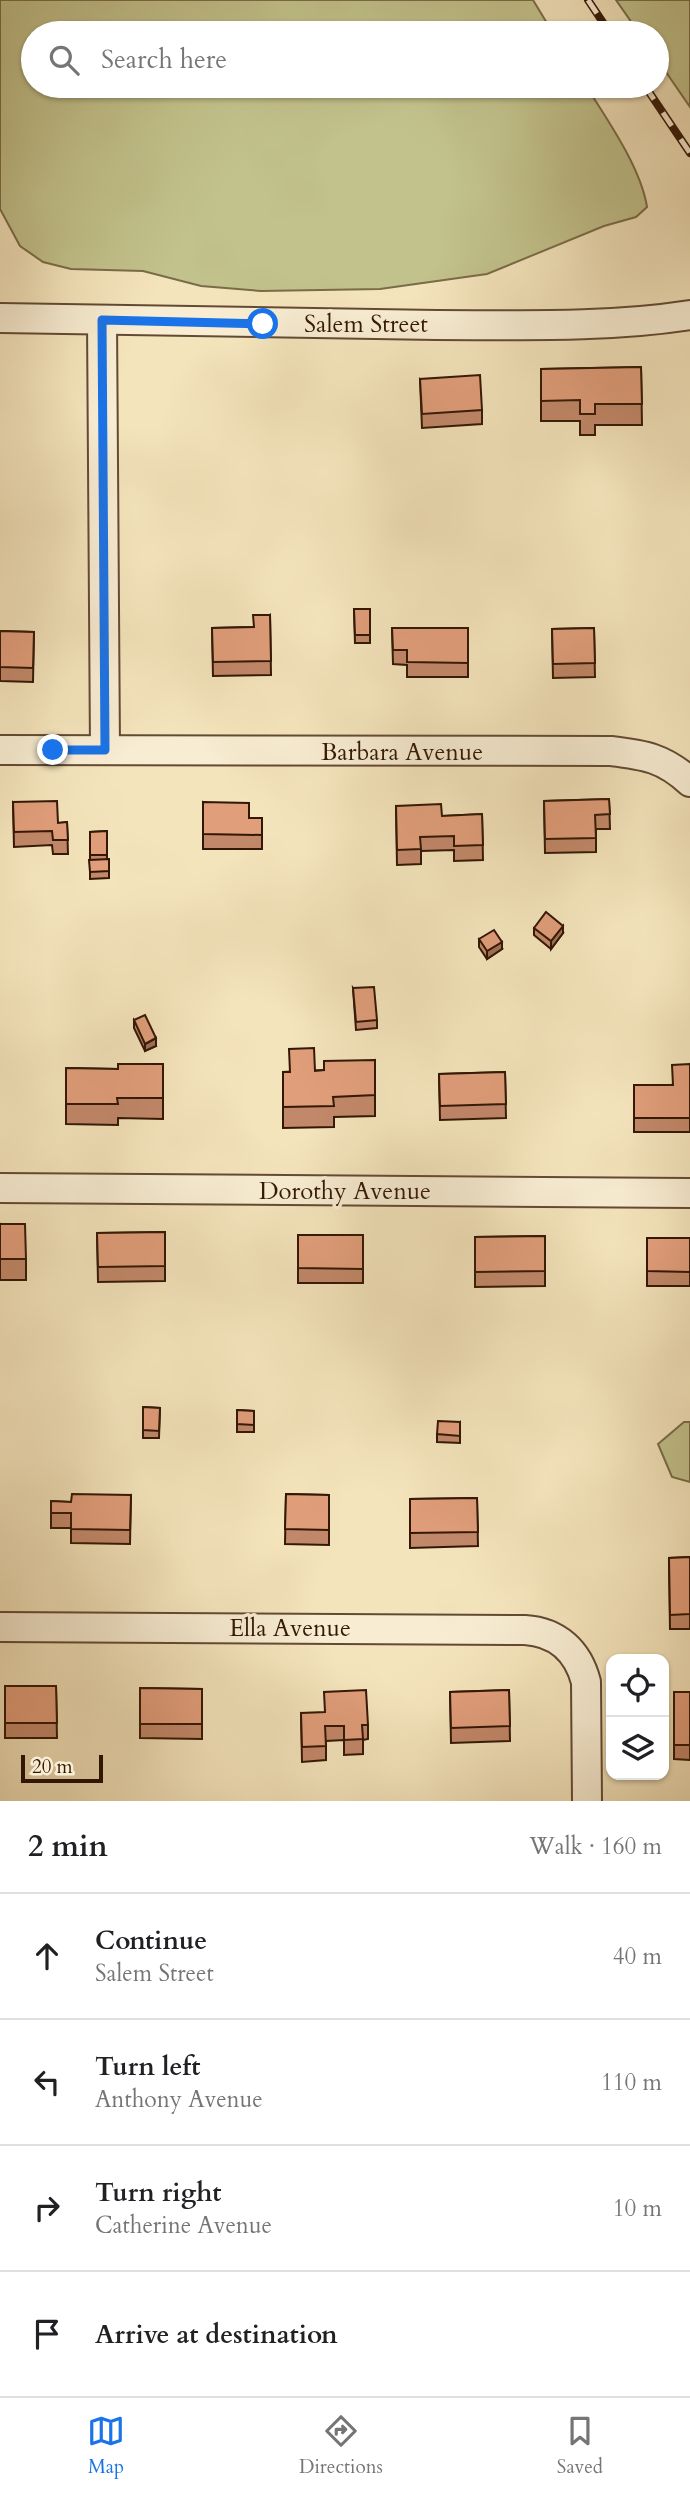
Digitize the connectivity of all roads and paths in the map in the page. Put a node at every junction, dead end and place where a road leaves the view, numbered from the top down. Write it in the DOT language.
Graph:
graph roads {
  1 [pos="690,315"];
  2 [pos="0,318"];
  3 [pos="102,320"];
  4 [pos="0,750"];
  5 [pos="105,750"];
  6 [pos="690,782"];
  7 [pos="0,1188"];
  8 [pos="690,1194"];
  9 [pos="0,1627"];
  10 [pos="587,1801"];
  1 -- 3 [label="street, Salem Street"];
  2 -- 3 [label="street, Salem Street"];
  3 -- 5 [label="street"];
  4 -- 5 [label="street, Barbara Avenue"];
  5 -- 6 [label="street, Barbara Avenue"];
  7 -- 8 [label="street, Dorothy Avenue"];
  9 -- 10 [label="street, Ella Avenue"];
}
